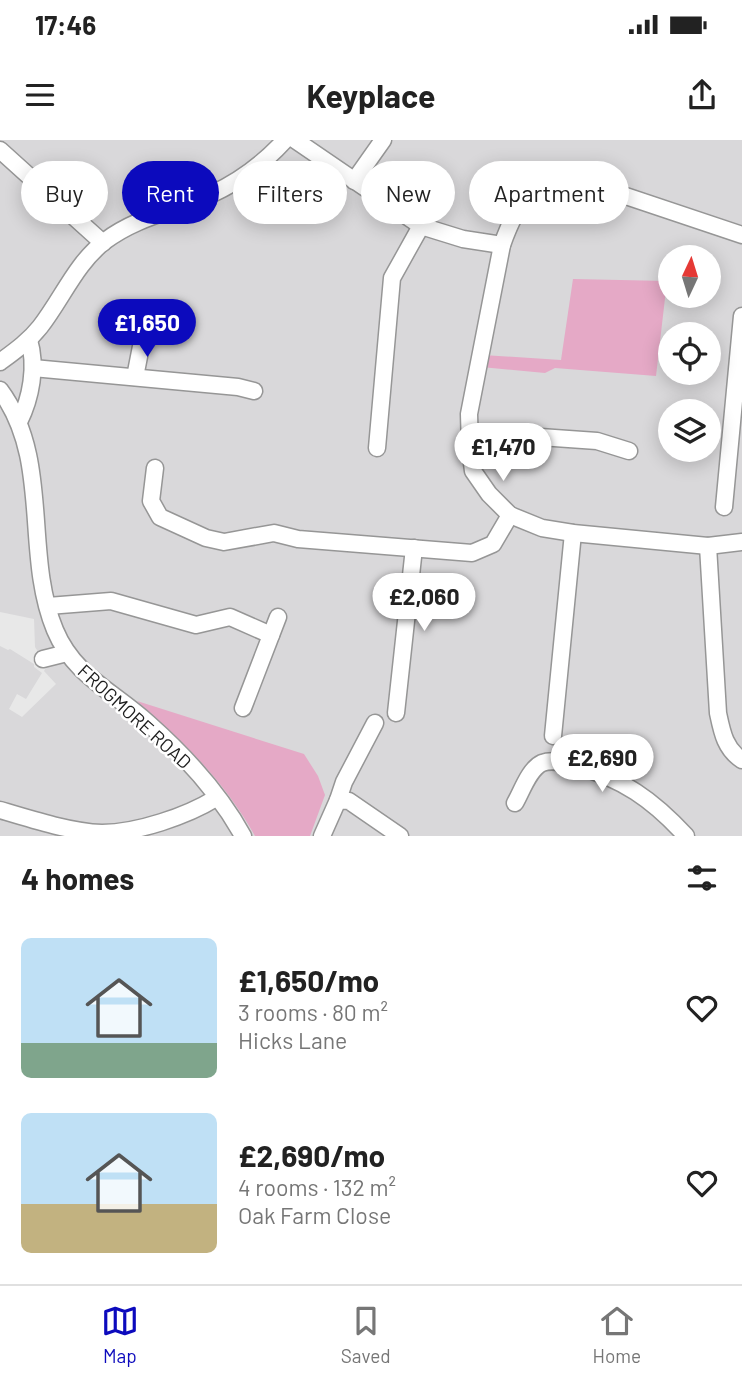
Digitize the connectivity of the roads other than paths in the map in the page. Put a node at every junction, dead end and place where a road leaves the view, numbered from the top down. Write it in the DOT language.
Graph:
graph roads {
  1 [pos="285,140"];
  2 [pos="295,140"];
  3 [pos="383,140"];
  4 [pos="0,150"];
  5 [pos="354,181"];
  6 [pos="421,226"];
  7 [pos="742,235"];
  8 [pos="103,243"];
  9 [pos="502,245"];
  10 [pos="125,312"];
  11 [pos="742,316"];
  12 [pos="29,340"];
  13 [pos="0,362"];
  14 [pos="33,368"];
  15 [pos="135,377"];
  16 [pos="0,390"];
  17 [pos="254,391"];
  18 [pos="19,422"];
  19 [pos="470,447"];
  20 [pos="377,449"];
  21 [pos="629,451"];
  22 [pos="155,468"];
  23 [pos="724,507"];
  24 [pos="510,514"];
  25 [pos="573,533"];
  26 [pos="742,542"];
  27 [pos="708,546"];
  28 [pos="414,548"];
  29 [pos="48,606"];
  30 [pos="278,617"];
  31 [pos="271,635"];
  32 [pos="66,653"];
  33 [pos="43,659"];
  34 [pos="243,708"];
  35 [pos="396,713"];
  36 [pos="375,723"];
  37 [pos="553,737"];
  38 [pos="742,760"];
  39 [pos="216,798"];
  40 [pos="338,800"];
  41 [pos="515,803"];
  42 [pos="0,810"];
  43 [pos="48,830"];
  44 [pos="136,832"];
  45 [pos="243,836"];
  46 [pos="322,836"];
  47 [pos="400,836"];
  48 [pos="686,836"];
  1 -- 8 [label="street"];
  2 -- 5 [label="street"];
  3 -- 5 [label="street"];
  4 -- 8 [label="street"];
  5 -- 6 [label="street"];
  6 -- 9 [label="street"];
  6 -- 20 [label="street"];
  7 -- 9 [label="street"];
  8 -- 12 [label="street"];
  9 -- 19 [label="street"];
  10 -- 15 [label="street"];
  11 -- 23 [label="street"];
  12 -- 13 [label="street"];
  12 -- 14 [label="street"];
  14 -- 15 [label="street"];
  14 -- 18 [label="street"];
  15 -- 17 [label="street"];
  16 -- 18 [label="street, FROGMORE ROAD"];
  18 -- 29 [label="street, FROGMORE ROAD"];
  19 -- 21 [label="street"];
  19 -- 24 [label="street"];
  22 -- 28 [label="street"];
  24 -- 25 [label="street"];
  24 -- 28 [label="street"];
  25 -- 27 [label="street"];
  25 -- 37 [label="street"];
  26 -- 27 [label="street"];
  27 -- 38 [label="street"];
  28 -- 35 [label="street"];
  29 -- 31 [label="street"];
  29 -- 32 [label="street, FROGMORE ROAD"];
  30 -- 31 [label="street"];
  31 -- 34 [label="street"];
  32 -- 33 [label="street"];
  32 -- 39 [label="street, FROGMORE ROAD"];
  36 -- 40 [label="street"];
  39 -- 44 [label="street"];
  39 -- 45 [label="street, FROGMORE ROAD"];
  40 -- 46 [label="street"];
  40 -- 47 [label="street"];
  41 -- 48 [label="street"];
  42 -- 43 [label="street"];
  43 -- 44 [label="street"];
}
